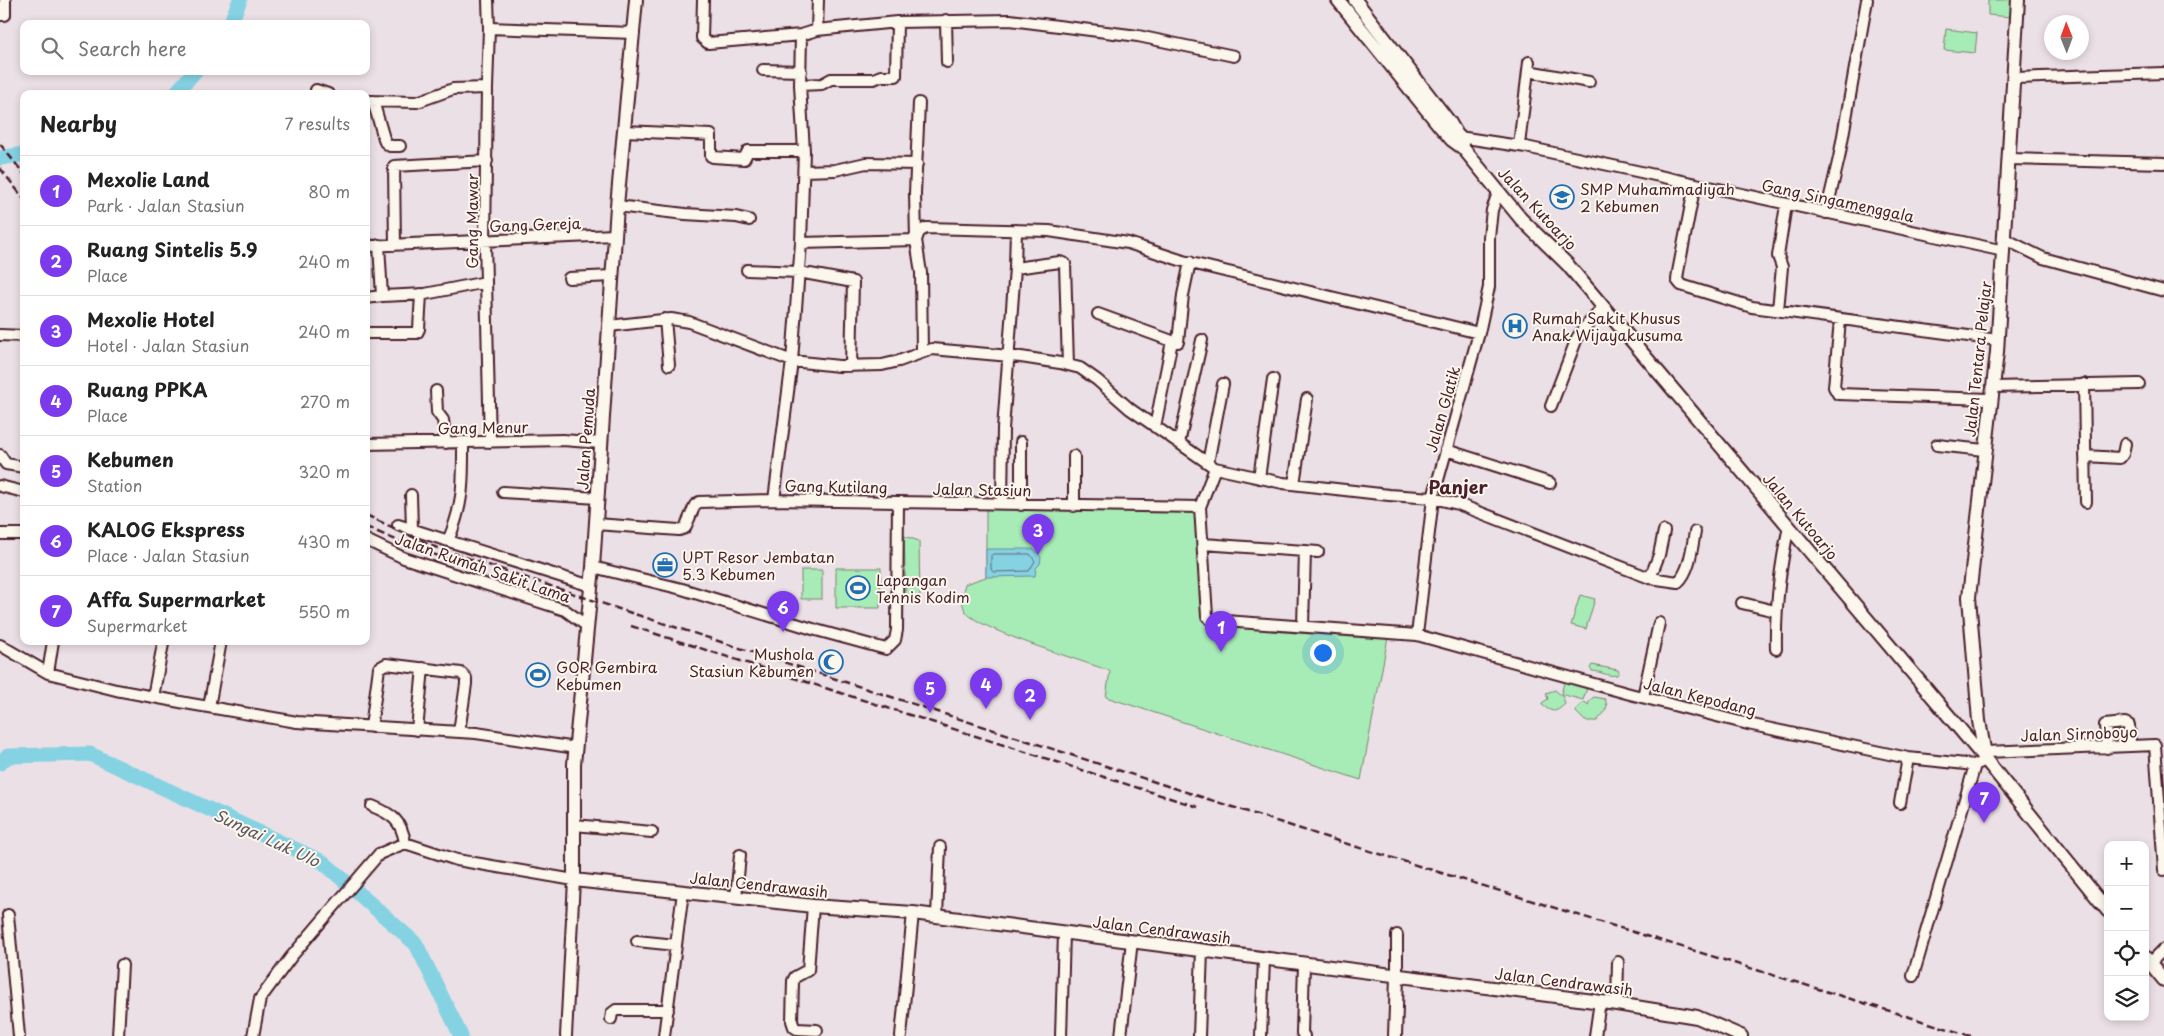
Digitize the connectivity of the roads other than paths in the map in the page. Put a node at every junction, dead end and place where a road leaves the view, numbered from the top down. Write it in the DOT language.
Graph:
graph roads {
  1 [pos="5,0"];
  2 [pos="488,0"];
  3 [pos="636,0"];
  4 [pos="703,0"];
  5 [pos="818,0"];
  6 [pos="1338,0"];
  7 [pos="1355,0"];
  8 [pos="1867,0"];
  9 [pos="2018,0"];
  10 [pos="0,15"];
  11 [pos="946,20"];
  12 [pos="897,22"];
  13 [pos="489,28"];
  14 [pos="816,30"];
  15 [pos="634,33"];
  16 [pos="801,35"];
  17 [pos="1234,56"];
  18 [pos="947,62"];
  19 [pos="763,70"];
  20 [pos="801,71"];
  21 [pos="2164,73"];
  22 [pos="2014,78"];
  23 [pos="1589,82"];
  24 [pos="800,85"];
  25 [pos="487,88"];
  26 [pos="370,101"];
  27 [pos="370,103"];
  28 [pos="919,103"];
  29 [pos="625,131"];
  30 [pos="1458,142"];
  31 [pos="1519,145"];
  32 [pos="400,146"];
  33 [pos="804,151"];
  34 [pos="2009,159"];
  35 [pos="487,161"];
  36 [pos="2164,163"];
  37 [pos="917,164"];
  38 [pos="804,171"];
  39 [pos="1695,184"];
  40 [pos="1498,193"];
  41 [pos="1786,204"];
  42 [pos="618,206"];
  43 [pos="1827,207"];
  44 [pos="749,220"];
  45 [pos="1016,230"];
  46 [pos="615,236"];
  47 [pos="916,240"];
  48 [pos="485,241"];
  49 [pos="801,243"];
  50 [pos="395,244"];
  51 [pos="379,245"];
  52 [pos="2004,245"];
  53 [pos="370,246"];
  54 [pos="1190,262"];
  55 [pos="1015,268"];
  56 [pos="747,270"];
  57 [pos="799,272"];
  58 [pos="612,276"];
  59 [pos="568,278"];
  60 [pos="486,282"];
  61 [pos="2164,292"];
  62 [pos="421,294"];
  63 [pos="382,296"];
  64 [pos="370,298"];
  65 [pos="1604,307"];
  66 [pos="1778,310"];
  67 [pos="1098,314"];
  68 [pos="665,319"];
  69 [pos="1840,320"];
  70 [pos="609,326"];
  71 [pos="370,333"];
  72 [pos="1478,333"];
  73 [pos="0,334"];
  74 [pos="20,336"];
  75 [pos="1202,340"];
  76 [pos="1998,340"];
  77 [pos="1172,341"];
  78 [pos="922,351"];
  79 [pos="1009,356"];
  80 [pos="792,361"];
  81 [pos="669,365"];
  82 [pos="1068,365"];
  83 [pos="852,366"];
  84 [pos="1273,379"];
  85 [pos="1223,384"];
  86 [pos="2084,384"];
  87 [pos="2139,384"];
  88 [pos="436,390"];
  89 [pos="1992,393"];
  90 [pos="1307,399"];
  91 [pos="1551,406"];
  92 [pos="1155,426"];
  93 [pos="463,442"];
  94 [pos="490,442"];
  95 [pos="601,442"];
  96 [pos="1022,442"];
  97 [pos="446,443"];
  98 [pos="1179,443"];
  99 [pos="370,444"];
  100 [pos="2125,444"];
  101 [pos="1936,445"];
  102 [pos="1446,450"];
  103 [pos="1984,450"];
  104 [pos="0,455"];
  105 [pos="1074,456"];
  106 [pos="2085,456"];
  107 [pos="20,466"];
  108 [pos="1212,466"];
  109 [pos="1259,478"];
  110 [pos="1550,482"];
  111 [pos="1294,484"];
  112 [pos="0,486"];
  113 [pos="20,491"];
  114 [pos="503,492"];
  115 [pos="411,495"];
  116 [pos="598,498"];
  117 [pos="1432,498"];
  118 [pos="774,500"];
  119 [pos="898,502"];
  120 [pos="2086,502"];
  121 [pos="1002,504"];
  122 [pos="1021,505"];
  123 [pos="1074,506"];
  124 [pos="1200,508"];
  125 [pos="596,524"];
  126 [pos="398,525"];
  127 [pos="1789,526"];
  128 [pos="412,529"];
  129 [pos="1664,531"];
  130 [pos="1694,532"];
  131 [pos="0,534"];
  132 [pos="20,534"];
  133 [pos="448,541"];
  134 [pos="370,542"];
  135 [pos="1203,544"];
  136 [pos="1305,551"];
  137 [pos="1318,552"];
  138 [pos="593,567"];
  139 [pos="1650,578"];
  140 [pos="590,586"];
  141 [pos="1742,603"];
  142 [pos="1776,611"];
  143 [pos="1659,623"];
  144 [pos="587,626"];
  145 [pos="1303,626"];
  146 [pos="1417,635"];
  147 [pos="0,645"];
  148 [pos="52,645"];
  149 [pos="163,645"];
  150 [pos="220,645"];
  151 [pos="1776,649"];
  152 [pos="423,668"];
  153 [pos="48,673"];
  154 [pos="153,697"];
  155 [pos="1643,697"];
  156 [pos="209,707"];
  157 [pos="1979,720"];
  158 [pos="371,727"];
  159 [pos="417,730"];
  160 [pos="459,732"];
  161 [pos="1968,739"];
  162 [pos="2160,744"];
  163 [pos="2130,746"];
  164 [pos="576,748"];
  165 [pos="2108,748"];
  166 [pos="1908,758"];
  167 [pos="1981,760"];
  168 [pos="2161,793"];
  169 [pos="1900,802"];
  170 [pos="372,806"];
  171 [pos="574,825"];
  172 [pos="652,832"];
  173 [pos="405,842"];
  174 [pos="940,846"];
  175 [pos="740,855"];
  176 [pos="2164,870"];
  177 [pos="574,880"];
  178 [pos="683,892"];
  179 [pos="736,898"];
  180 [pos="814,906"];
  181 [pos="2104,906"];
  182 [pos="913,913"];
  183 [pos="8,915"];
  184 [pos="937,916"];
  185 [pos="1064,932"];
  186 [pos="1396,935"];
  187 [pos="637,941"];
  188 [pos="1132,941"];
  189 [pos="676,945"];
  190 [pos="2164,949"];
  191 [pos="1202,950"];
  192 [pos="1264,959"];
  193 [pos="2149,959"];
  194 [pos="2149,961"];
  195 [pos="1618,962"];
  196 [pos="1304,964"];
  197 [pos="122,965"];
  198 [pos="1913,976"];
  199 [pos="1397,977"];
  200 [pos="2164,980"];
  201 [pos="1600,1001"];
  202 [pos="1617,1004"];
  203 [pos="668,1010"];
  204 [pos="611,1019"];
  205 [pos="817,1030"];
  206 [pos="19,1036"];
  207 [pos="118,1036"];
  208 [pos="253,1036"];
  209 [pos="566,1036"];
  210 [pos="664,1036"];
  211 [pos="901,1036"];
  212 [pos="1061,1036"];
  213 [pos="1120,1036"];
  214 [pos="1199,1036"];
  215 [pos="1262,1036"];
  216 [pos="1304,1036"];
  217 [pos="1395,1036"];
  218 [pos="1595,1036"];
  219 [pos="1741,1036"];
  1 -- 10 [label="street"];
  2 -- 13 [label="street, Gang Mawar"];
  3 -- 15 [label="main road, Jalan Pemuda"];
  4 -- 16 [label="street"];
  5 -- 14 [label="street"];
  6 -- 30 [label="main road"];
  7 -- 30 [label="main road"];
  8 -- 43 [label="street"];
  9 -- 22 [label="main road, Jalan Tentara Pelajar"];
  11 -- 12 [label="street"];
  11 -- 17 [label="street"];
  11 -- 18 [label="street"];
  12 -- 14 [label="street"];
  12 -- 24 [label="street"];
  13 -- 15 [label="street"];
  13 -- 25 [label="street, Gang Mawar"];
  14 -- 16 [label="street"];
  15 -- 29 [label="main road, Jalan Pemuda"];
  16 -- 20 [label="street"];
  19 -- 20 [label="street"];
  20 -- 24 [label="street"];
  21 -- 22 [label="street"];
  22 -- 34 [label="main road, Jalan Tentara Pelajar"];
  23 -- 31 [label="street"];
  24 -- 33 [label="street"];
  25 -- 26 [label="street"];
  25 -- 35 [label="street, Gang Mawar"];
  27 -- 32 [label="street"];
  28 -- 37 [label="street"];
  29 -- 33 [label="street"];
  29 -- 42 [label="main road, Jalan Pemuda"];
  30 -- 31 [label="street, Gang Singamenggala"];
  30 -- 40 [label="main road, Jalan Kutoarjo"];
  31 -- 39 [label="street, Gang Singamenggala"];
  33 -- 38 [label="street"];
  34 -- 36 [label="street"];
  34 -- 52 [label="main road, Jalan Tentara Pelajar"];
  35 -- 48 [label="street, Gang Mawar"];
  35 -- 50 [label="street"];
  37 -- 38 [label="street"];
  37 -- 47 [label="street"];
  38 -- 49 [label="street"];
  39 -- 41 [label="street, Gang Singamenggala"];
  39 -- 66 [label="street"];
  40 -- 65 [label="main road, Jalan Kutoarjo"];
  40 -- 72 [label="street, Jalan Glatik"];
  41 -- 43 [label="street, Gang Singamenggala"];
  41 -- 66 [label="street"];
  42 -- 44 [label="street"];
  42 -- 46 [label="main road, Jalan Pemuda"];
  43 -- 52 [label="street, Gang Singamenggala"];
  45 -- 47 [label="street"];
  45 -- 54 [label="street"];
  45 -- 55 [label="street"];
  46 -- 48 [label="street, Gang Gereja"];
  46 -- 58 [label="main road, Jalan Pemuda"];
  47 -- 49 [label="street"];
  47 -- 78 [label="street"];
  48 -- 50 [label="street, Gang Gereja"];
  48 -- 60 [label="street, Gang Mawar"];
  49 -- 57 [label="street"];
  50 -- 51 [label="street, Gang Gereja"];
  51 -- 53 [label="street, Gang Gereja"];
  51 -- 63 [label="street"];
  52 -- 61 [label="street, Gang Singamenggala"];
  52 -- 76 [label="main road, Jalan Tentara Pelajar"];
  54 -- 72 [label="street"];
  54 -- 77 [label="street"];
  55 -- 79 [label="street"];
  55 -- 82 [label="street"];
  56 -- 57 [label="street"];
  57 -- 80 [label="street"];
  57 -- 83 [label="street"];
  58 -- 59 [label="street"];
  58 -- 70 [label="main road, Jalan Pemuda"];
  60 -- 62 [label="street"];
  60 -- 94 [label="street, Gang Mawar"];
  62 -- 63 [label="street"];
  62 -- 71 [label="street"];
  63 -- 64 [label="street"];
  65 -- 91 [label="street"];
  65 -- 127 [label="main road, Jalan Kutoarjo"];
  66 -- 69 [label="street"];
  67 -- 77 [label="street"];
  68 -- 70 [label="street"];
  68 -- 80 [label="street"];
  68 -- 81 [label="street"];
  69 -- 76 [label="street"];
  69 -- 89 [label="street"];
  70 -- 95 [label="main road, Jalan Pemuda"];
  72 -- 102 [label="street, Jalan Glatik"];
  73 -- 74 [label="street"];
  75 -- 98 [label="street"];
  76 -- 89 [label="main road, Jalan Tentara Pelajar"];
  77 -- 92 [label="street"];
  78 -- 79 [label="street"];
  78 -- 83 [label="street"];
  79 -- 82 [label="street"];
  79 -- 121 [label="street"];
  80 -- 83 [label="street"];
  80 -- 118 [label="street"];
  82 -- 92 [label="street"];
  84 -- 109 [label="street"];
  85 -- 108 [label="street"];
  86 -- 87 [label="street"];
  86 -- 89 [label="street"];
  86 -- 106 [label="street"];
  88 -- 97 [label="street"];
  89 -- 103 [label="main road, Jalan Tentara Pelajar"];
  90 -- 111 [label="street"];
  92 -- 98 [label="street"];
  93 -- 94 [label="street, Gang Menur"];
  93 -- 97 [label="street, Gang Menur"];
  93 -- 133 [label="street"];
  94 -- 95 [label="street, Gang Menur"];
  95 -- 116 [label="main road, Jalan Pemuda"];
  96 -- 122 [label="street"];
  97 -- 99 [label="street, Gang Menur"];
  98 -- 108 [label="street"];
  100 -- 106 [label="street"];
  101 -- 103 [label="street"];
  102 -- 110 [label="street"];
  102 -- 117 [label="street, Jalan Glatik"];
  103 -- 157 [label="main road, Jalan Tentara Pelajar"];
  104 -- 107 [label="street"];
  105 -- 123 [label="street"];
  106 -- 120 [label="street"];
  108 -- 109 [label="street"];
  108 -- 124 [label="street"];
  109 -- 111 [label="street"];
  111 -- 117 [label="street"];
  112 -- 113 [label="street"];
  114 -- 116 [label="street"];
  115 -- 128 [label="street"];
  116 -- 125 [label="main road, Jalan Pemuda"];
  117 -- 139 [label="street"];
  117 -- 146 [label="street, Jalan Glatik"];
  118 -- 119 [label="street, Gang Kutilang"];
  118 -- 125 [label="street, Gang Kutilang"];
  119 -- 121 [label="street, Jalan Stasiun"];
  119 -- 138 [label="street"];
  121 -- 122 [label="street, Jalan Stasiun"];
  122 -- 123 [label="street, Jalan Stasiun"];
  123 -- 124 [label="street, Jalan Stasiun"];
  124 -- 135 [label="street"];
  125 -- 138 [label="main road, Jalan Pemuda"];
  126 -- 128 [label="street"];
  127 -- 142 [label="street"];
  127 -- 161 [label="main road, Jalan Kutoarjo"];
  128 -- 133 [label="street"];
  129 -- 139 [label="street"];
  130 -- 139 [label="street"];
  131 -- 132 [label="street"];
  133 -- 140 [label="street"];
  134 -- 144 [label="street, Jalan Rumah Sakit Lama"];
  135 -- 136 [label="street"];
  135 -- 145 [label="street"];
  136 -- 137 [label="street"];
  136 -- 145 [label="street"];
  138 -- 140 [label="main road, Jalan Pemuda"];
  140 -- 144 [label="main road, Jalan Pemuda"];
  141 -- 142 [label="street"];
  142 -- 151 [label="street"];
  143 -- 155 [label="street"];
  144 -- 164 [label="main road, Jalan Pemuda"];
  145 -- 146 [label="street"];
  146 -- 155 [label="street, Jalan Kepodang"];
  147 -- 153 [label="street"];
  148 -- 153 [label="street"];
  149 -- 154 [label="street"];
  150 -- 156 [label="street"];
  152 -- 158 [label="street"];
  152 -- 159 [label="street"];
  152 -- 160 [label="street"];
  153 -- 154 [label="street"];
  154 -- 156 [label="street"];
  155 -- 166 [label="street, Jalan Kepodang"];
  156 -- 158 [label="street"];
  157 -- 161 [label="main road"];
  157 -- 167 [label="main road, Jalan Tentara Pelajar"];
  158 -- 159 [label="street"];
  159 -- 160 [label="street"];
  160 -- 164 [label="street"];
  161 -- 167 [label="main road, Jalan Kutoarjo"];
  162 -- 163 [label="street, Jalan Sirnoboyo"];
  162 -- 168 [label="street, Jalan Sirnoboyo"];
  163 -- 165 [label="street, Jalan Sirnoboyo"];
  163 -- 165 [label="street"];
  164 -- 171 [label="main road, Jalan Pemuda"];
  165 -- 167 [label="street, Jalan Sirnoboyo"];
  166 -- 167 [label="street, Jalan Kepodang"];
  166 -- 169 [label="street"];
  167 -- 181 [label="main road, Jalan Kutoarjo"];
  167 -- 198 [label="street"];
  168 -- 176 [label="street, Jalan Sirnoboyo"];
  170 -- 173 [label="street"];
  171 -- 172 [label="street"];
  171 -- 177 [label="main road, Jalan Pemuda"];
  173 -- 177 [label="street"];
  173 -- 208 [label="street"];
  174 -- 184 [label="street"];
  175 -- 179 [label="street"];
  177 -- 178 [label="main road, Jalan Cendrawasih"];
  177 -- 209 [label="street"];
  178 -- 179 [label="main road, Jalan Cendrawasih"];
  178 -- 189 [label="street"];
  179 -- 180 [label="main road, Jalan Cendrawasih"];
  180 -- 182 [label="main road, Jalan Cendrawasih"];
  180 -- 205 [label="street"];
  182 -- 184 [label="main road, Jalan Cendrawasih"];
  182 -- 211 [label="street"];
  183 -- 206 [label="street"];
  184 -- 185 [label="main road, Jalan Cendrawasih"];
  185 -- 188 [label="main road, Jalan Cendrawasih"];
  185 -- 212 [label="street"];
  186 -- 199 [label="street"];
  187 -- 189 [label="street"];
  188 -- 191 [label="main road, Jalan Cendrawasih"];
  188 -- 213 [label="street"];
  189 -- 203 [label="street"];
  190 -- 193 [label="street"];
  191 -- 192 [label="main road, Jalan Cendrawasih"];
  191 -- 214 [label="street"];
  192 -- 196 [label="main road, Jalan Cendrawasih"];
  192 -- 215 [label="street"];
  194 -- 200 [label="main road"];
  195 -- 202 [label="street"];
  196 -- 199 [label="main road, Jalan Cendrawasih"];
  196 -- 216 [label="street"];
  197 -- 207 [label="street"];
  199 -- 201 [label="main road, Jalan Cendrawasih"];
  199 -- 217 [label="main road"];
  201 -- 202 [label="main road, Jalan Cendrawasih"];
  201 -- 218 [label="street"];
  202 -- 219 [label="main road, Jalan Cendrawasih"];
  203 -- 204 [label="street"];
  203 -- 210 [label="street"];
}
